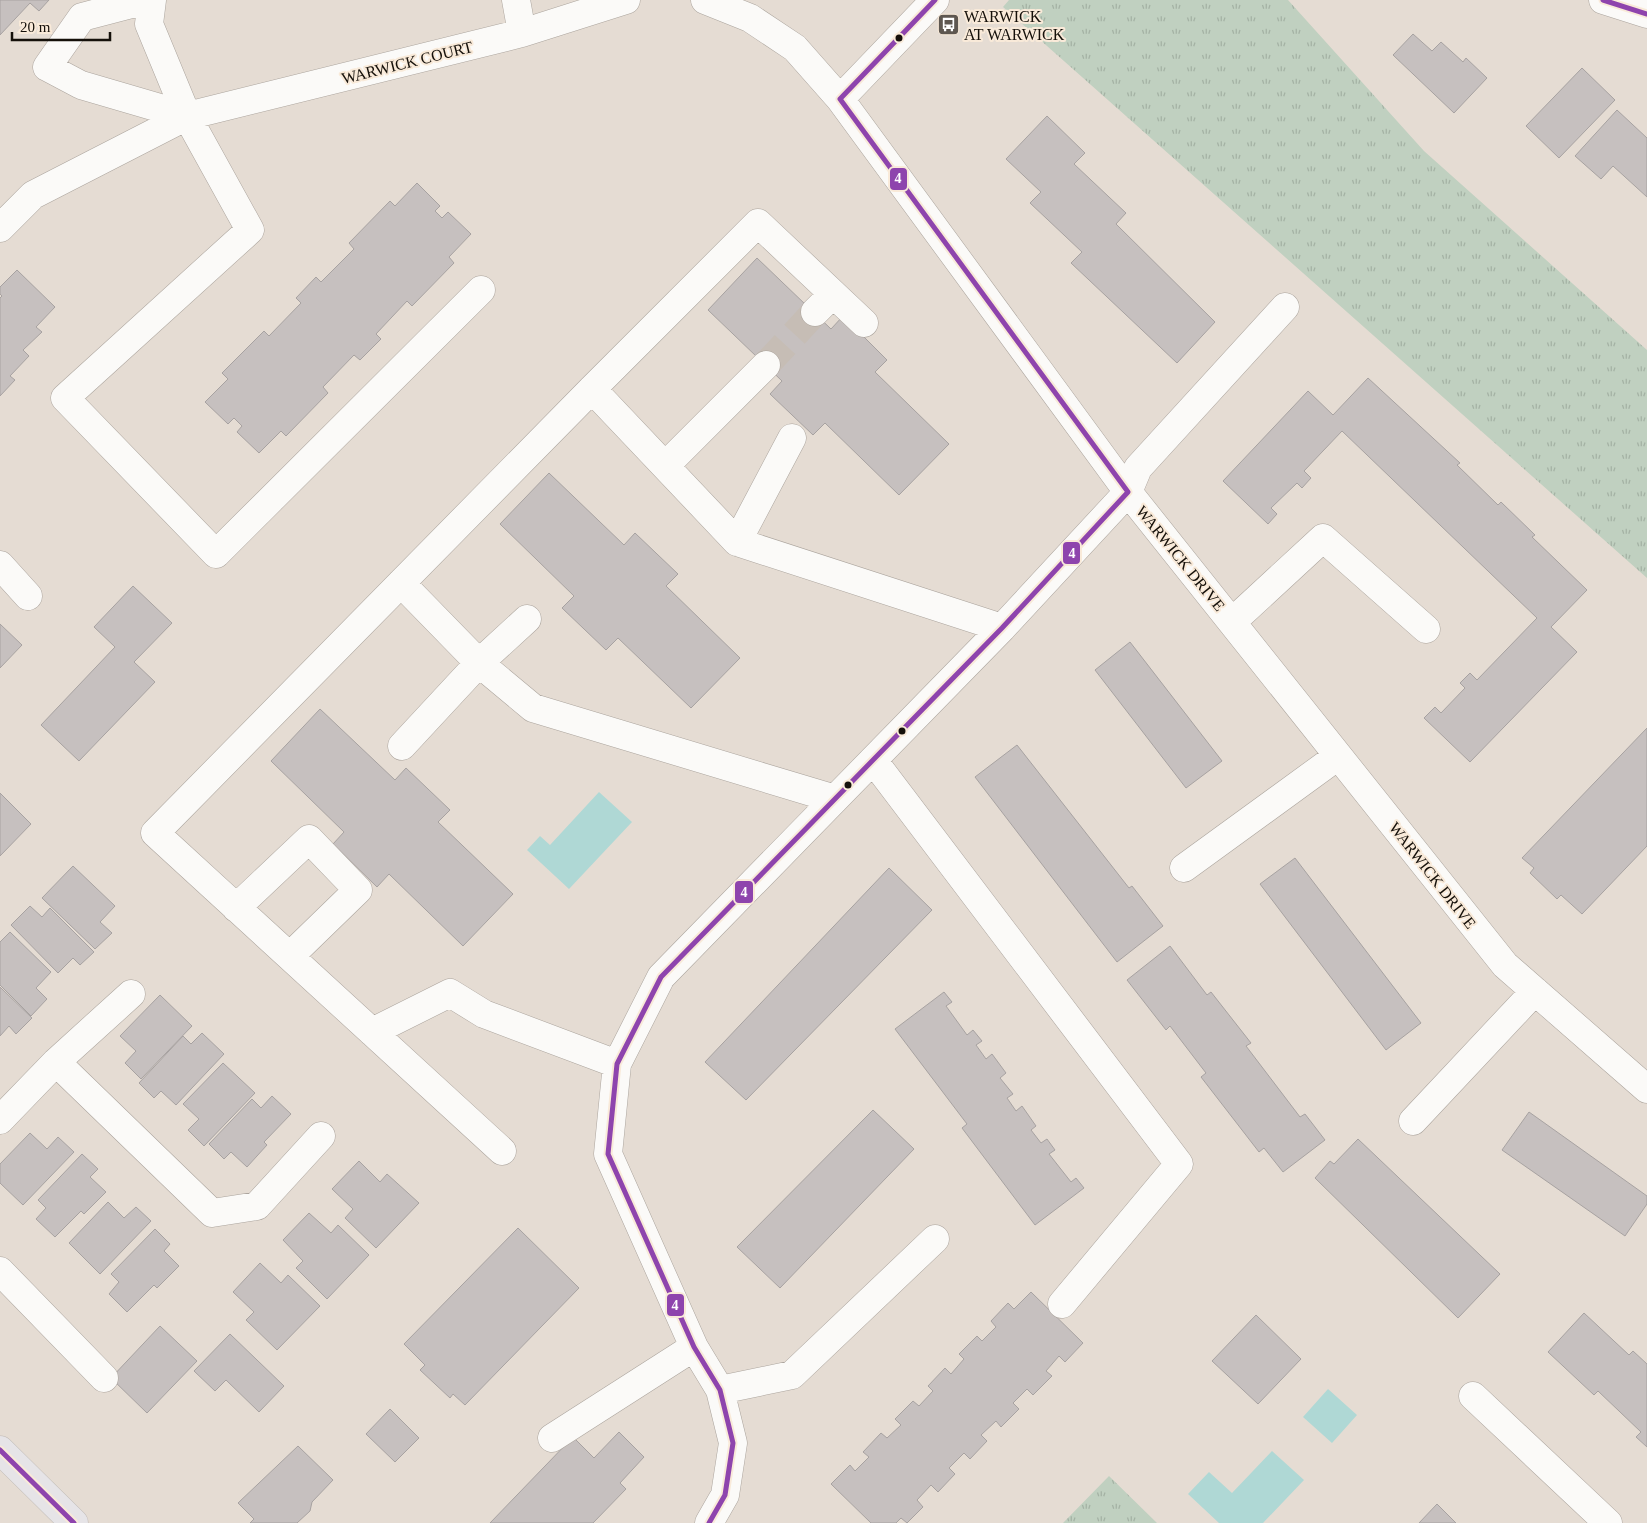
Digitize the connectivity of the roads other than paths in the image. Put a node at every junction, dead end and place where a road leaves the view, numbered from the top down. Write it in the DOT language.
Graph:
graph roads {
  1 [pos="147,0"];
  2 [pos="152,0"];
  3 [pos="516,0"];
  4 [pos="626,0"];
  5 [pos="705,0"];
  6 [pos="935,0"];
  7 [pos="1603,0"];
  8 [pos="1646,12"];
  9 [pos="522,33"];
  10 [pos="840,99"];
  11 [pos="187,116"];
  12 [pos="0,228"];
  13 [pos="481,290"];
  14 [pos="1285,308"];
  15 [pos="864,323"];
  16 [pos="766,365"];
  17 [pos="592,389"];
  18 [pos="792,438"];
  19 [pos="665,466"];
  20 [pos="1128,492"];
  21 [pos="737,542"];
  22 [pos="0,565"];
  23 [pos="401,583"];
  24 [pos="28,596"];
  25 [pos="527,619"];
  26 [pos="1232,622"];
  27 [pos="1002,628"];
  28 [pos="1426,629"];
  29 [pos="479,663"];
  30 [pos="402,746"];
  31 [pos="1338,756"];
  32 [pos="873,760"];
  33 [pos="835,799"];
  34 [pos="1184,868"];
  35 [pos="236,908"];
  36 [pos="290,956"];
  37 [pos="1535,991"];
  38 [pos="131,994"];
  39 [pos="372,1032"];
  40 [pos="56,1062"];
  41 [pos="616,1064"];
  42 [pos="1647,1089"];
  43 [pos="0,1120"];
  44 [pos="1414,1121"];
  45 [pos="322,1136"];
  46 [pos="502,1151"];
  47 [pos="936,1239"];
  48 [pos="0,1271"];
  49 [pos="1062,1304"];
  50 [pos="694,1347"];
  51 [pos="104,1378"];
  52 [pos="720,1390"];
  53 [pos="1473,1396"];
  54 [pos="552,1438"];
  55 [pos="0,1450"];
  56 [pos="74,1523"];
  57 [pos="708,1523"];
  58 [pos="1608,1523"];
  1 -- 11 [label="street"];
  2 -- 11 [label="street"];
  3 -- 9 [label="street"];
  4 -- 9 [label="street, WARWICK COURT"];
  5 -- 10 [label="street"];
  6 -- 10 [label="street"];
  7 -- 8 [label="street"];
  9 -- 11 [label="street, WARWICK COURT"];
  10 -- 20 [label="street, WARWICK DRIVE"];
  11 -- 12 [label="street, WARWICK COURT"];
  11 -- 13 [label="street"];
  14 -- 20 [label="street"];
  15 -- 17 [label="street"];
  16 -- 19 [label="street"];
  17 -- 19 [label="street"];
  17 -- 23 [label="street"];
  18 -- 21 [label="street"];
  19 -- 21 [label="street"];
  20 -- 26 [label="street, WARWICK DRIVE"];
  20 -- 27 [label="street"];
  21 -- 27 [label="street"];
  22 -- 24 [label="street"];
  23 -- 29 [label="street"];
  23 -- 35 [label="street"];
  25 -- 29 [label="street"];
  26 -- 28 [label="street"];
  26 -- 31 [label="street, WARWICK DRIVE"];
  27 -- 32 [label="street"];
  29 -- 30 [label="street"];
  29 -- 33 [label="street"];
  31 -- 34 [label="street"];
  31 -- 37 [label="street, WARWICK DRIVE"];
  32 -- 33 [label="street"];
  32 -- 49 [label="street"];
  33 -- 41 [label="street"];
  35 -- 36 [label="street"];
  35 -- 36 [label="street"];
  36 -- 39 [label="street"];
  37 -- 42 [label="street, WARWICK DRIVE"];
  37 -- 44 [label="street"];
  38 -- 40 [label="street"];
  39 -- 41 [label="street"];
  39 -- 46 [label="street"];
  40 -- 43 [label="street"];
  40 -- 45 [label="street"];
  41 -- 50 [label="street"];
  47 -- 52 [label="street"];
  48 -- 51 [label="street"];
  50 -- 52 [label="street"];
  50 -- 54 [label="street"];
  52 -- 57 [label="street"];
  53 -- 58 [label="street"];
  55 -- 56 [label="main road"];
}
